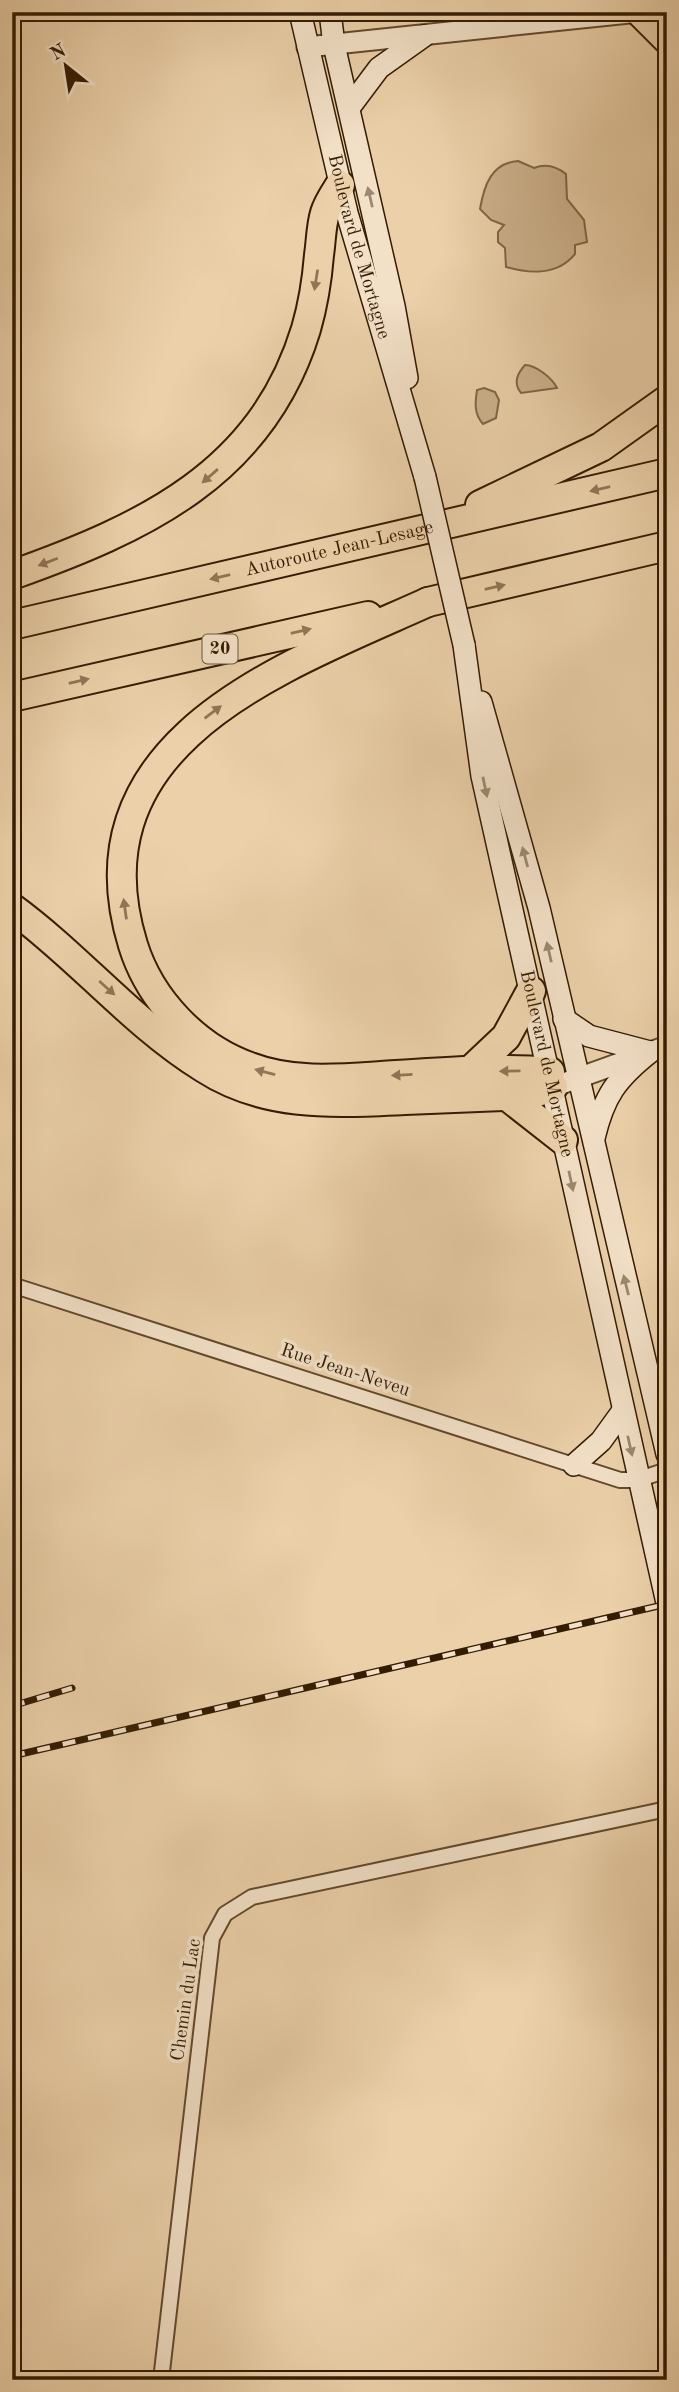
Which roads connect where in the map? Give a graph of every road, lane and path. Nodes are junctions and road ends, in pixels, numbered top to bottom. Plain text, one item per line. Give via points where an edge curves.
1 (300, 12) edge
2 (330, 12) edge
3 (639, 12) edge
4 (424, 36) junction
5 (667, 39) edge
6 (334, 45) junction
7 (307, 47) junction
8 (349, 108) junction
9 (340, 184) junction
10 (667, 400) edge
11 (667, 473) edge
12 (425, 477) junction
13 (430, 529) junction
14 (667, 547) edge
15 (12, 575) edge
16 (428, 602) junction
17 (12, 625) edge
18 (464, 645) junction
19 (12, 696) edge
20 (12, 908) edge
21 (531, 991) junction
22 (564, 1018) junction
23 (658, 1049) edge
24 (470, 1071) junction
25 (560, 1079) junction
26 (507, 1096) junction
27 (563, 1140) junction
28 (592, 1143) junction
29 (12, 1285) edge
30 (622, 1412) junction
31 (667, 1454) edge
32 (575, 1465) junction
33 (667, 1470) edge
34 (637, 1480) junction
35 (667, 1604) edge
36 (667, 1809) edge
37 (161, 2380) edge

1 - 7 main road, Boulevard de Mortagne
2 - 6 main road, Boulevard de Mortagne
3 - 4 street
3 - 5 highway
4 - 6 street
4 - 8 main road via 379,68
6 - 7 street
6 - 8 main road, Boulevard de Mortagne
7 - 9 main road, Boulevard de Mortagne
12 -> 8 main road, Boulevard de Mortagne via 394,306
9 - 12 main road, Boulevard de Mortagne
9 -> 15 highway via 325,213 313,298 299,350 277,396 243,444 209,478 158,514
10 - 13 highway via 588,454
11 -> 13 highway, Autoroute Jean-Lesage
12 - 18 main road, Boulevard de Mortagne, bridge
13 -> 17 highway, Autoroute Jean-Lesage
16 -> 14 highway, 20
19 -> 16 highway, 20
24 -> 16 highway via 310,1079 236,1061 188,1029 162,1001 138,960 124,904 123,860 134,813 158,766 185,735 273,672
18 -> 21 main road, Boulevard de Mortagne via 477,749
22 -> 18 main road, Boulevard de Mortagne via 531,877
20 -> 26 highway via 175,1048 247,1090 325,1102
21 - 24 highway via 506,1037
21 - 25 main road, Boulevard de Mortagne
22 - 23 main road via 589,1036
22 - 25 main road, Boulevard de Mortagne
23 - 25 street
23 - 28 main road via 628,1070 605,1100
25 -> 24 highway
25 - 26 highway via 532,1094
25 - 27 main road, Boulevard de Mortagne
25 - 28 main road, Boulevard de Mortagne
26 - 27 highway
27 -> 30 main road, Boulevard de Mortagne
31 -> 28 main road, Boulevard de Mortagne
29 - 32 street, Rue Jean-Neveu
30 - 32 main road via 601,1441
30 -> 34 main road, Boulevard de Mortagne
32 - 34 street, Rue Jean-Neveu via 620,1480
33 - 34 street, Rue Jean-Neveu
34 - 35 main road, Boulevard de Mortagne
36 - 37 street, Chemin du Lac via 252,1896 225,1914 212,1938

